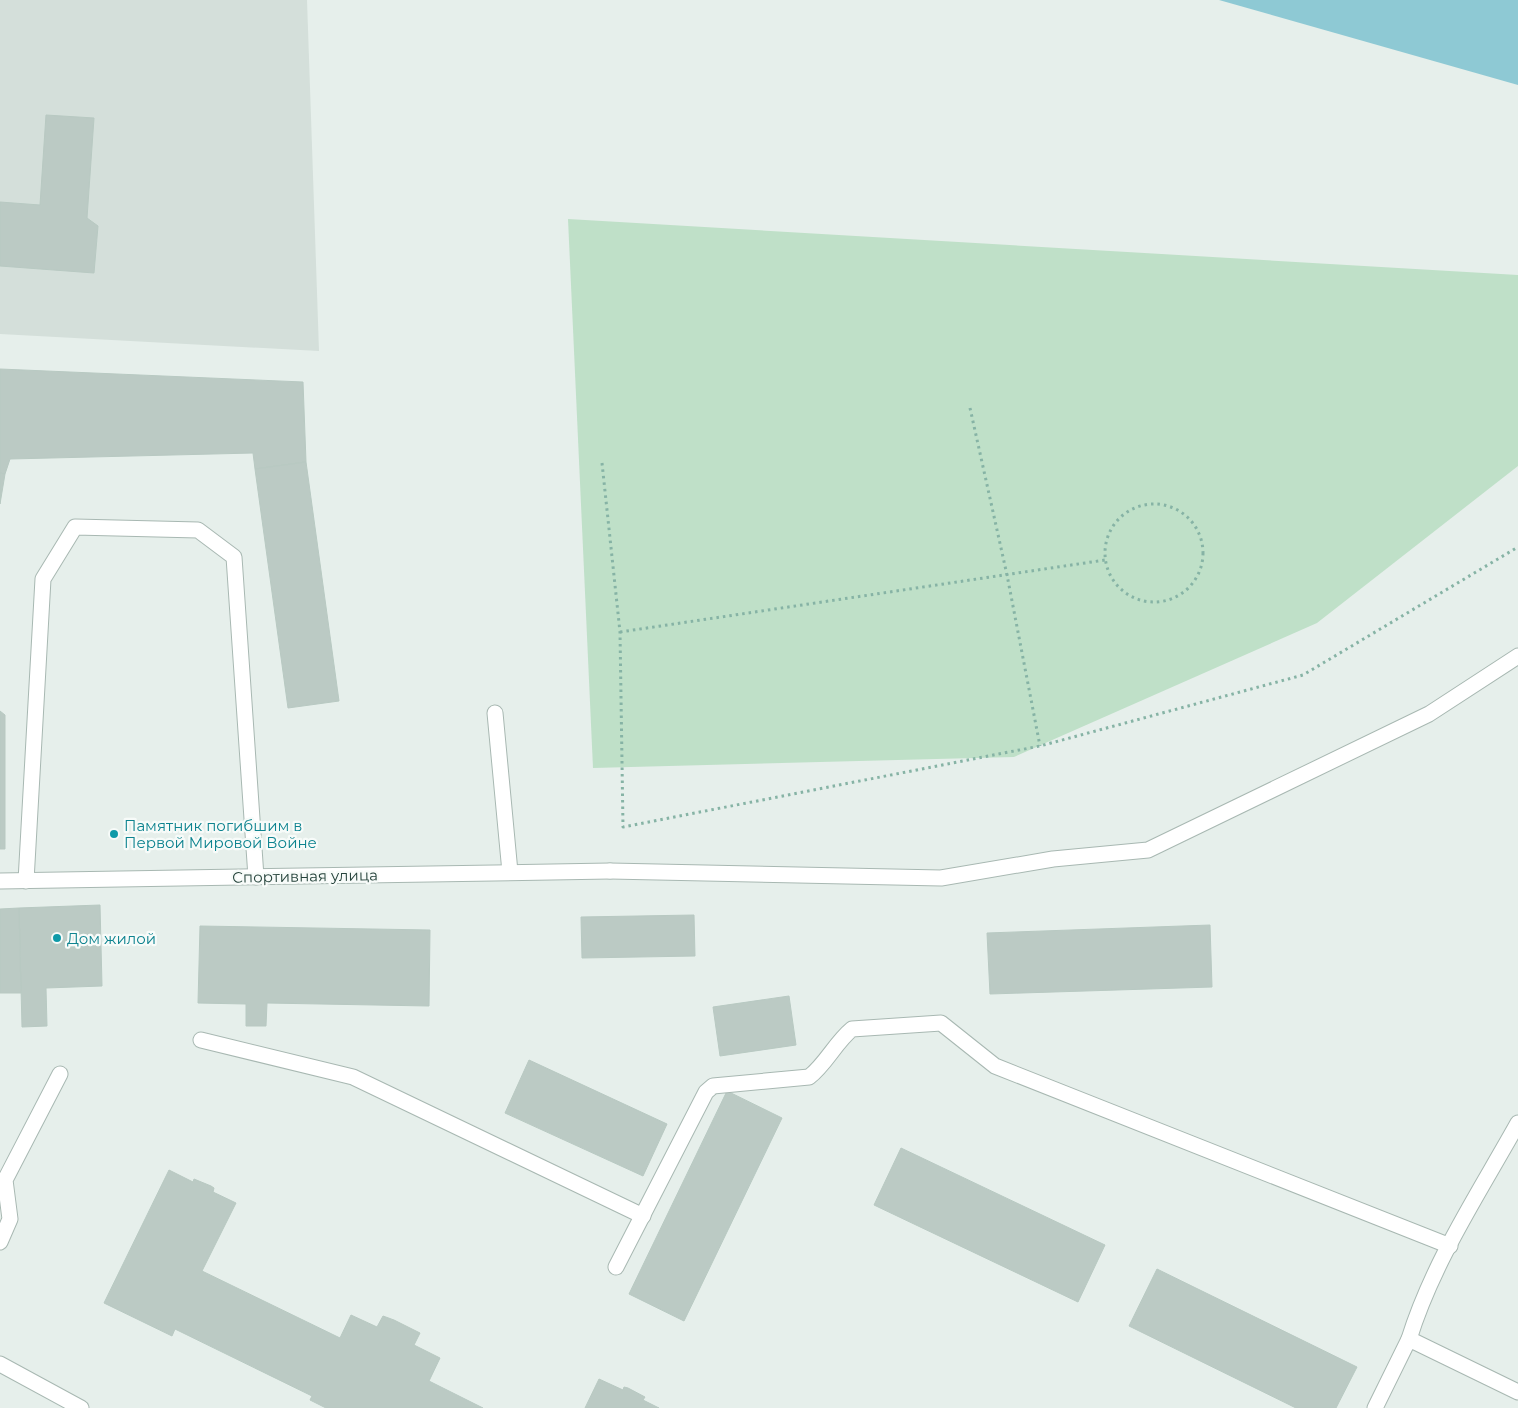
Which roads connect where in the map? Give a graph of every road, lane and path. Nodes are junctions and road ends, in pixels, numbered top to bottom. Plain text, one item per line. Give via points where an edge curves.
1 (970, 408) dead end
2 (602, 462) dead end
3 (1518, 546) edge
4 (1105, 560) junction
5 (1007, 574) junction
6 (620, 632) junction
7 (1518, 656) edge
8 (495, 713) dead end
9 (1040, 746) junction
10 (510, 872) junction
11 (256, 877) junction
12 (26, 881) junction
13 (0, 882) edge
14 (201, 1040) dead end
15 (60, 1074) dead end
16 (1518, 1123) edge
17 (4, 1170) edge
18 (643, 1216) junction
19 (0, 1242) edge
20 (1450, 1246) junction
21 (616, 1267) dead end
22 (1409, 1339) junction
23 (0, 1364) edge
24 (1518, 1392) edge
25 (75, 1406) edge
26 (1375, 1408) edge

1 - 5 path
2 - 6 path
3 - 9 path via 1303,675
4 - 4 path via 1105,544 1111,528 1136,507 1152,504 1183,514 1201,541 1203,557 1195,580 1178,596 1163,602 1147,602 1125,593 1109,575
4 - 5 path
5 - 6 path
5 - 9 path
6 - 9 path via 623,827
7 - 10 street, Спортивная улица via 1428,714 1148,850 1053,859 941,878 610,870
8 - 10 street
10 - 11 street, Спортивная улица
11 - 12 street, Спортивная улица
11 - 12 street via 234,557 198,530 75,527 43,579
12 - 13 street, Спортивная улица
14 - 18 street via 353,1077
15 - 17 street
16 - 20 street
17 - 19 street via 10,1219
18 - 20 street via 706,1092 713,1086 809,1078 852,1030 941,1023 995,1066
18 - 21 street
20 - 22 street via 1420,1304
22 - 24 street
22 - 26 street
23 - 25 street

